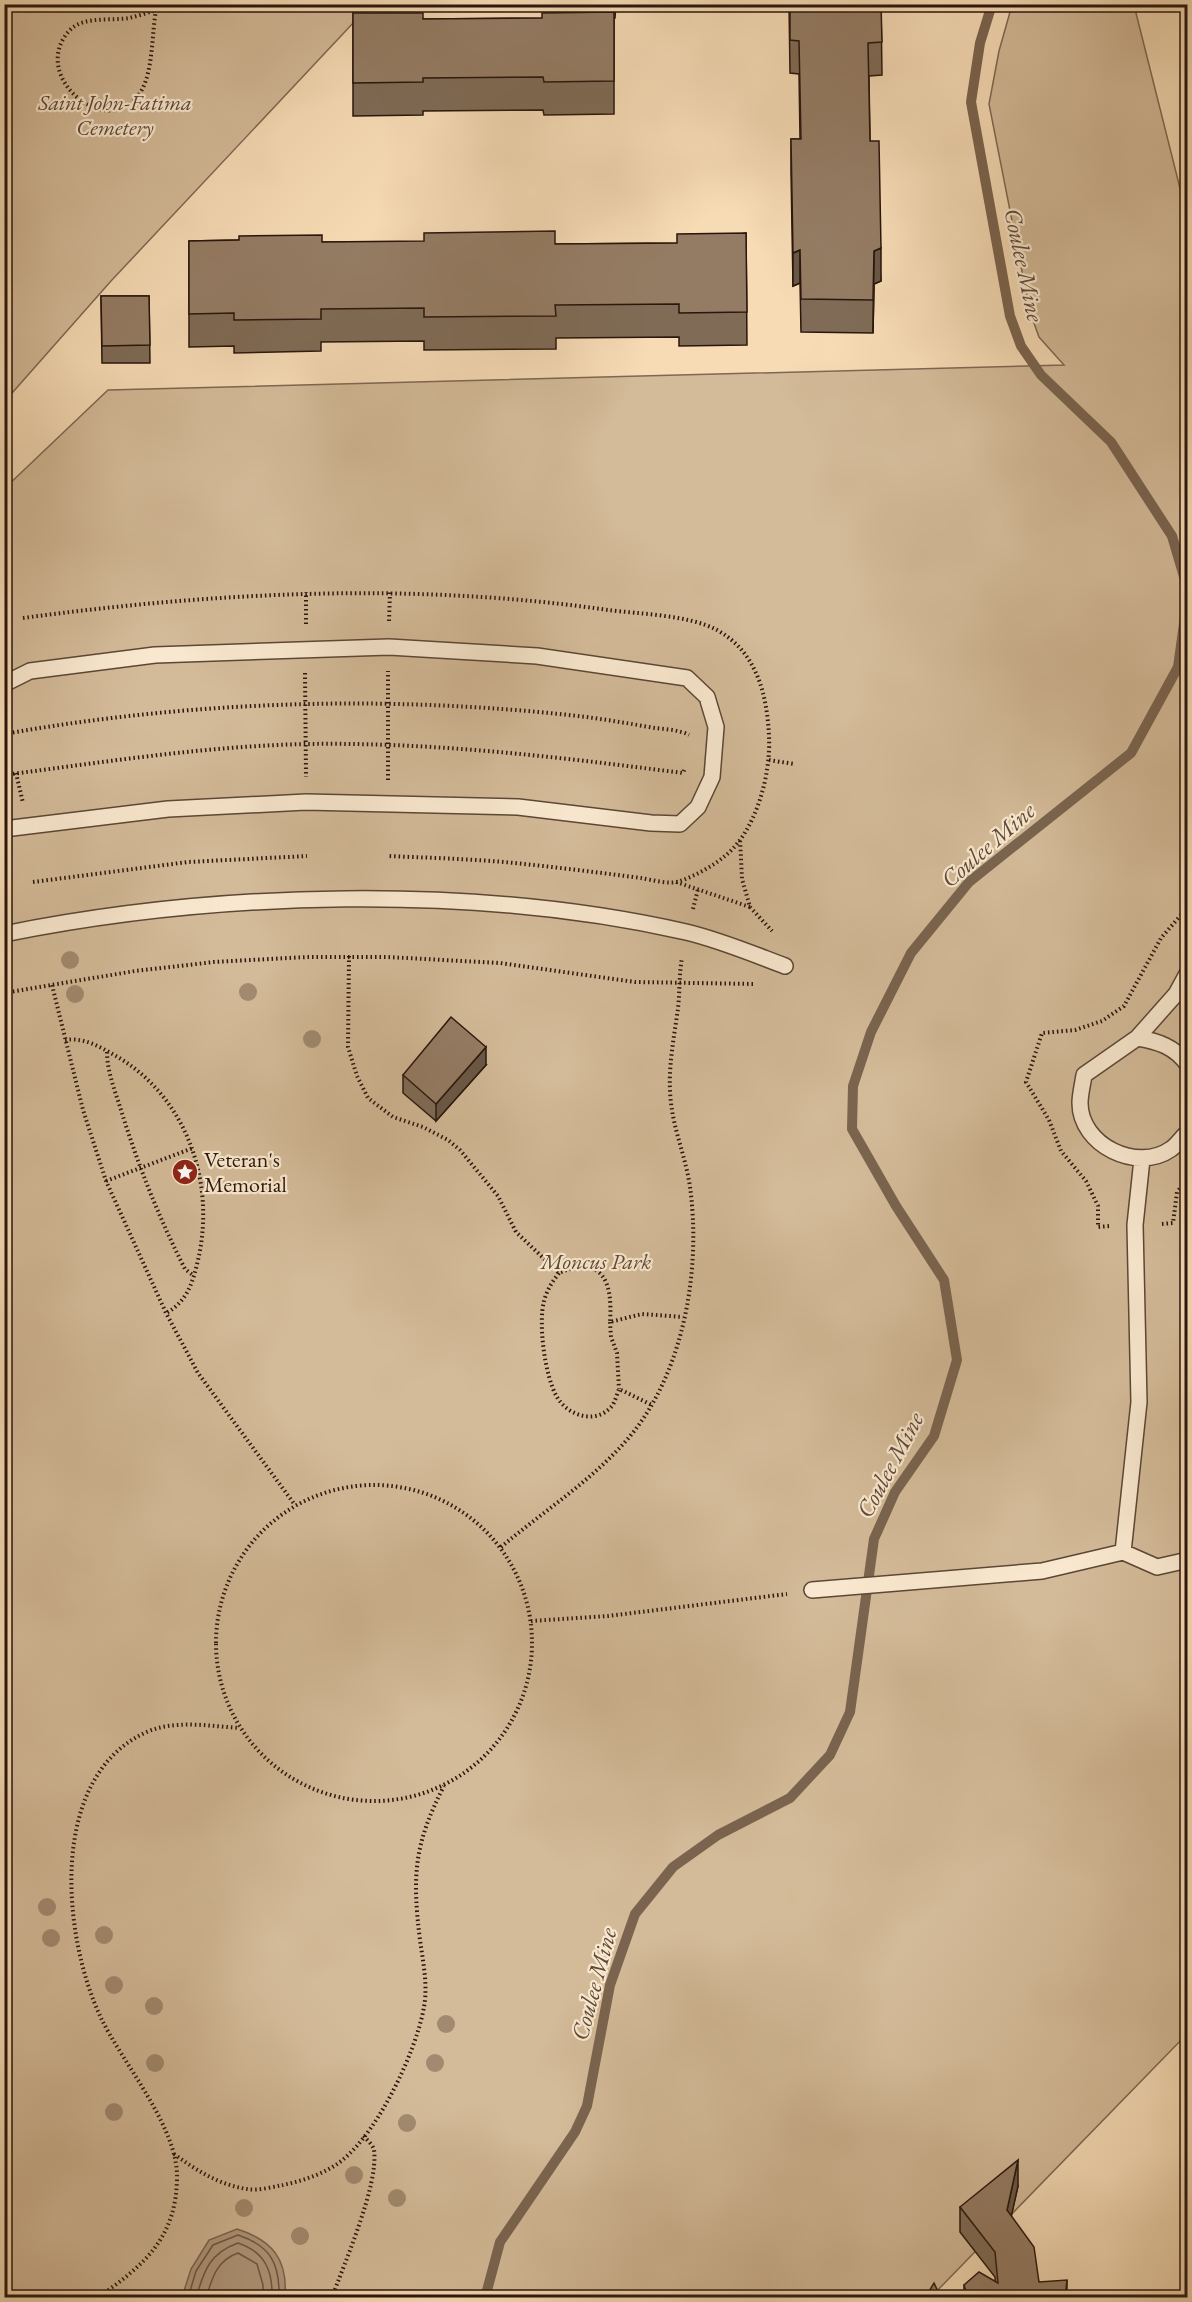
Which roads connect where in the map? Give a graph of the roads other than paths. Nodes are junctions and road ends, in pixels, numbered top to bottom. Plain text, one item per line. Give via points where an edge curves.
1 (4, 684) edge
2 (4, 829) edge
3 (4, 934) edge
4 (786, 966) dead end
5 (1188, 972) edge
6 (1137, 1038) junction
7 (1188, 1065) edge
8 (1188, 1132) edge
9 (1142, 1159) junction
10 (1123, 1552) junction
11 (1188, 1560) edge
12 (812, 1590) road end

1 - 2 lane via 30,671 155,655 389,647 537,656 687,678 707,697 716,727 712,777 699,807 680,824 651,824 518,807 306,802 168,809
3 - 4 lane via 158,911 307,900 388,899 517,907 616,920 687,933
5 - 6 lane via 1176,994
6 - 7 lane via 1169,1046
6 - 9 lane via 1084,1075 1079,1104 1090,1133 1112,1152
8 - 9 lane via 1171,1150
9 - 10 lane via 1135,1225 1139,1402
10 - 11 lane via 1157,1568
10 - 12 lane via 1042,1570

